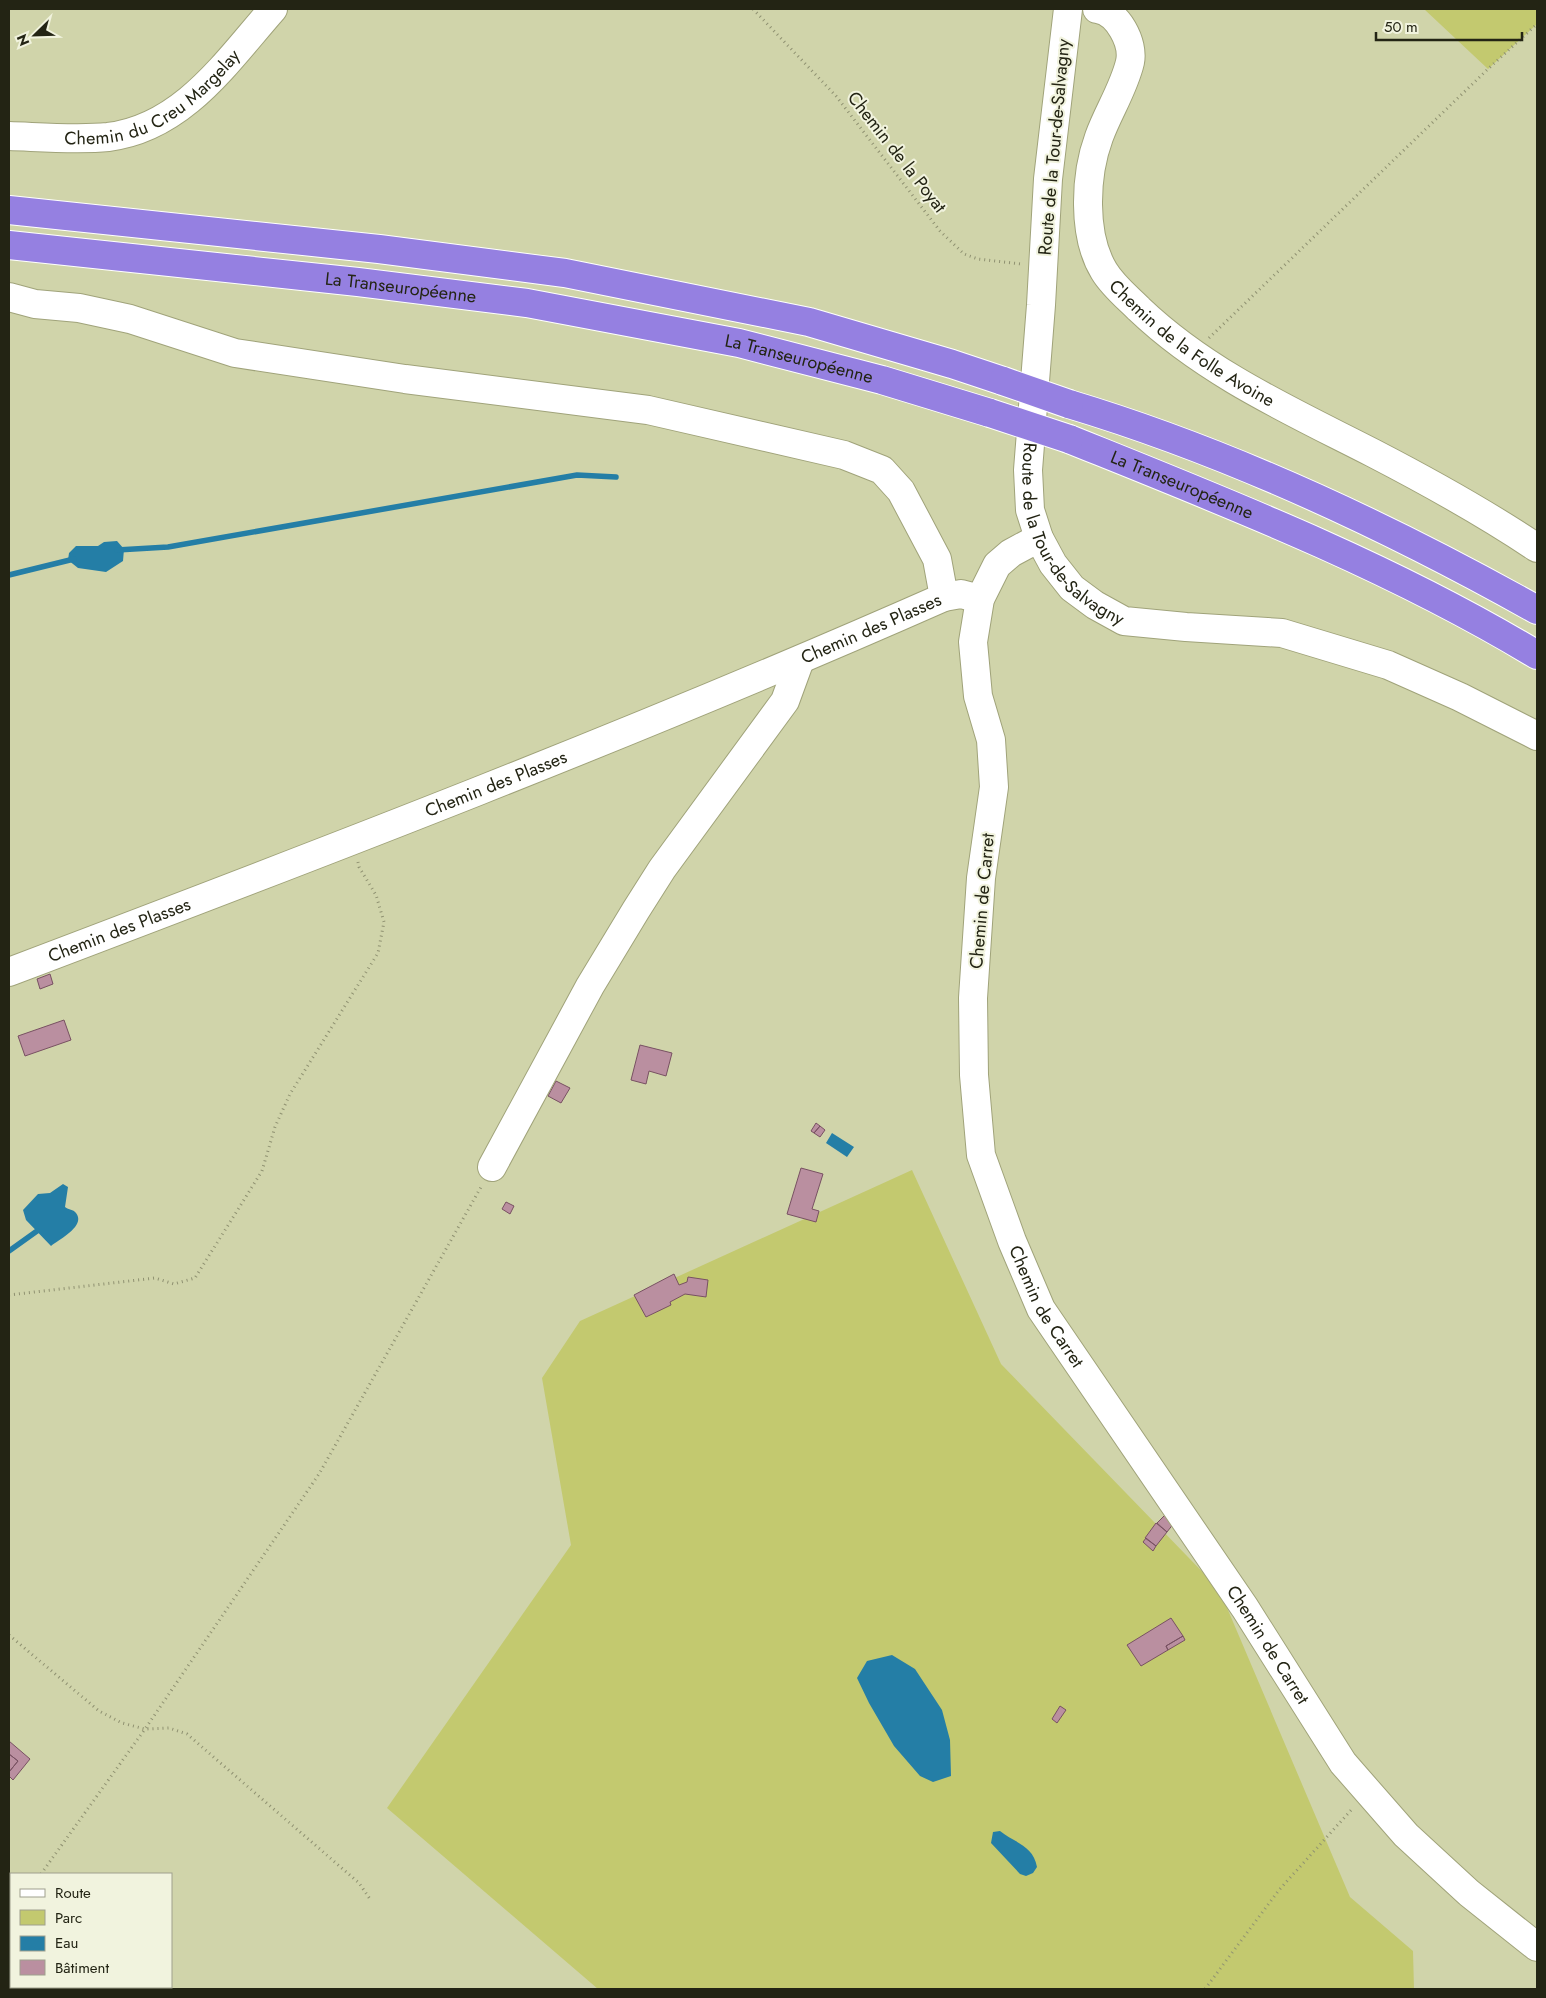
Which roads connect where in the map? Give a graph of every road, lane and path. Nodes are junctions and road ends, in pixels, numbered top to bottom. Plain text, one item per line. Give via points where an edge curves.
1 (272, 9) edge
2 (753, 9) edge
3 (1068, 9) edge
4 (1097, 9) edge
5 (1537, 24) edge
6 (9, 136) edge
7 (9, 210) edge
8 (9, 245) edge
9 (1042, 265) junction
10 (9, 297) edge
11 (1192, 353) junction
12 (1039, 538) junction
13 (1537, 548) edge
14 (944, 597) junction
15 (980, 599) junction
16 (1537, 610) edge
17 (1537, 655) edge
18 (800, 660) junction
19 (1537, 736) edge
20 (358, 838) junction
21 (9, 972) edge
22 (492, 1167) joint
23 (9, 1295) edge
24 (9, 1635) edge
25 (145, 1728) junction
26 (1368, 1791) junction
27 (42, 1873) edge
28 (370, 1899) dead end
29 (1537, 1947) edge
30 (1205, 1989) edge

1 - 6 street, Chemin du Creu Margelay via 202,90 164,117 139,129 109,137
2 - 9 path, Chemin de la Poyat via 836,96 940,231 964,254 978,259
3 - 9 street, Route de la Tour-de-Salvagny via 1048,179
4 - 11 street, Chemin de la Folle Avoine via 1119,22 1129,41 1131,61 1099,138 1092,166 1088,197 1093,246 1104,271 1120,292
5 - 11 path
7 - 16 highway, La Transeuropéenne, bridge via 379,249 565,273 809,322 952,364 1138,426 1232,462 1337,508 1468,572
8 - 17 highway, La Transeuropéenne, bridge via 527,303 739,344 882,380 1069,439 1266,518 1417,589
9 - 12 street, Route de la Tour-de-Salvagny via 1028,470 1030,510
10 - 14 street via 130,318 235,353 648,410 844,455 882,470 901,491 937,559
11 - 13 street, Chemin de la Folle Avoine via 1275,403 1472,507
12 - 15 street, Chemin de Carret via 1011,553 997,565
12 - 19 street, Route de la Tour-de-Salvagny via 1052,564 1072,588 1124,621 1282,633 1388,665
14 - 15 street, Chemin des Plasses via 961,594
14 - 18 street, Chemin des Plasses
15 - 26 street, Chemin de Carret via 973,642 978,696 991,740 994,787 981,878 973,998 974,1075 981,1155 1041,1309 1245,1608 1343,1763
18 - 20 street, Chemin des Plasses
18 - 22 street via 785,701 662,869 590,986
20 - 21 street, Chemin des Plasses
20 - 23 path via 359,867 376,895 384,922 378,953 290,1094 275,1127 262,1171 195,1278 174,1284 155,1278
22 - 25 path via 319,1474
24 - 25 path via 99,1711 122,1723
25 - 27 path
25 - 28 path via 169,1728 187,1734 359,1883
26 - 29 street, Chemin de Carret via 1406,1835
26 - 30 path via 1279,1890

